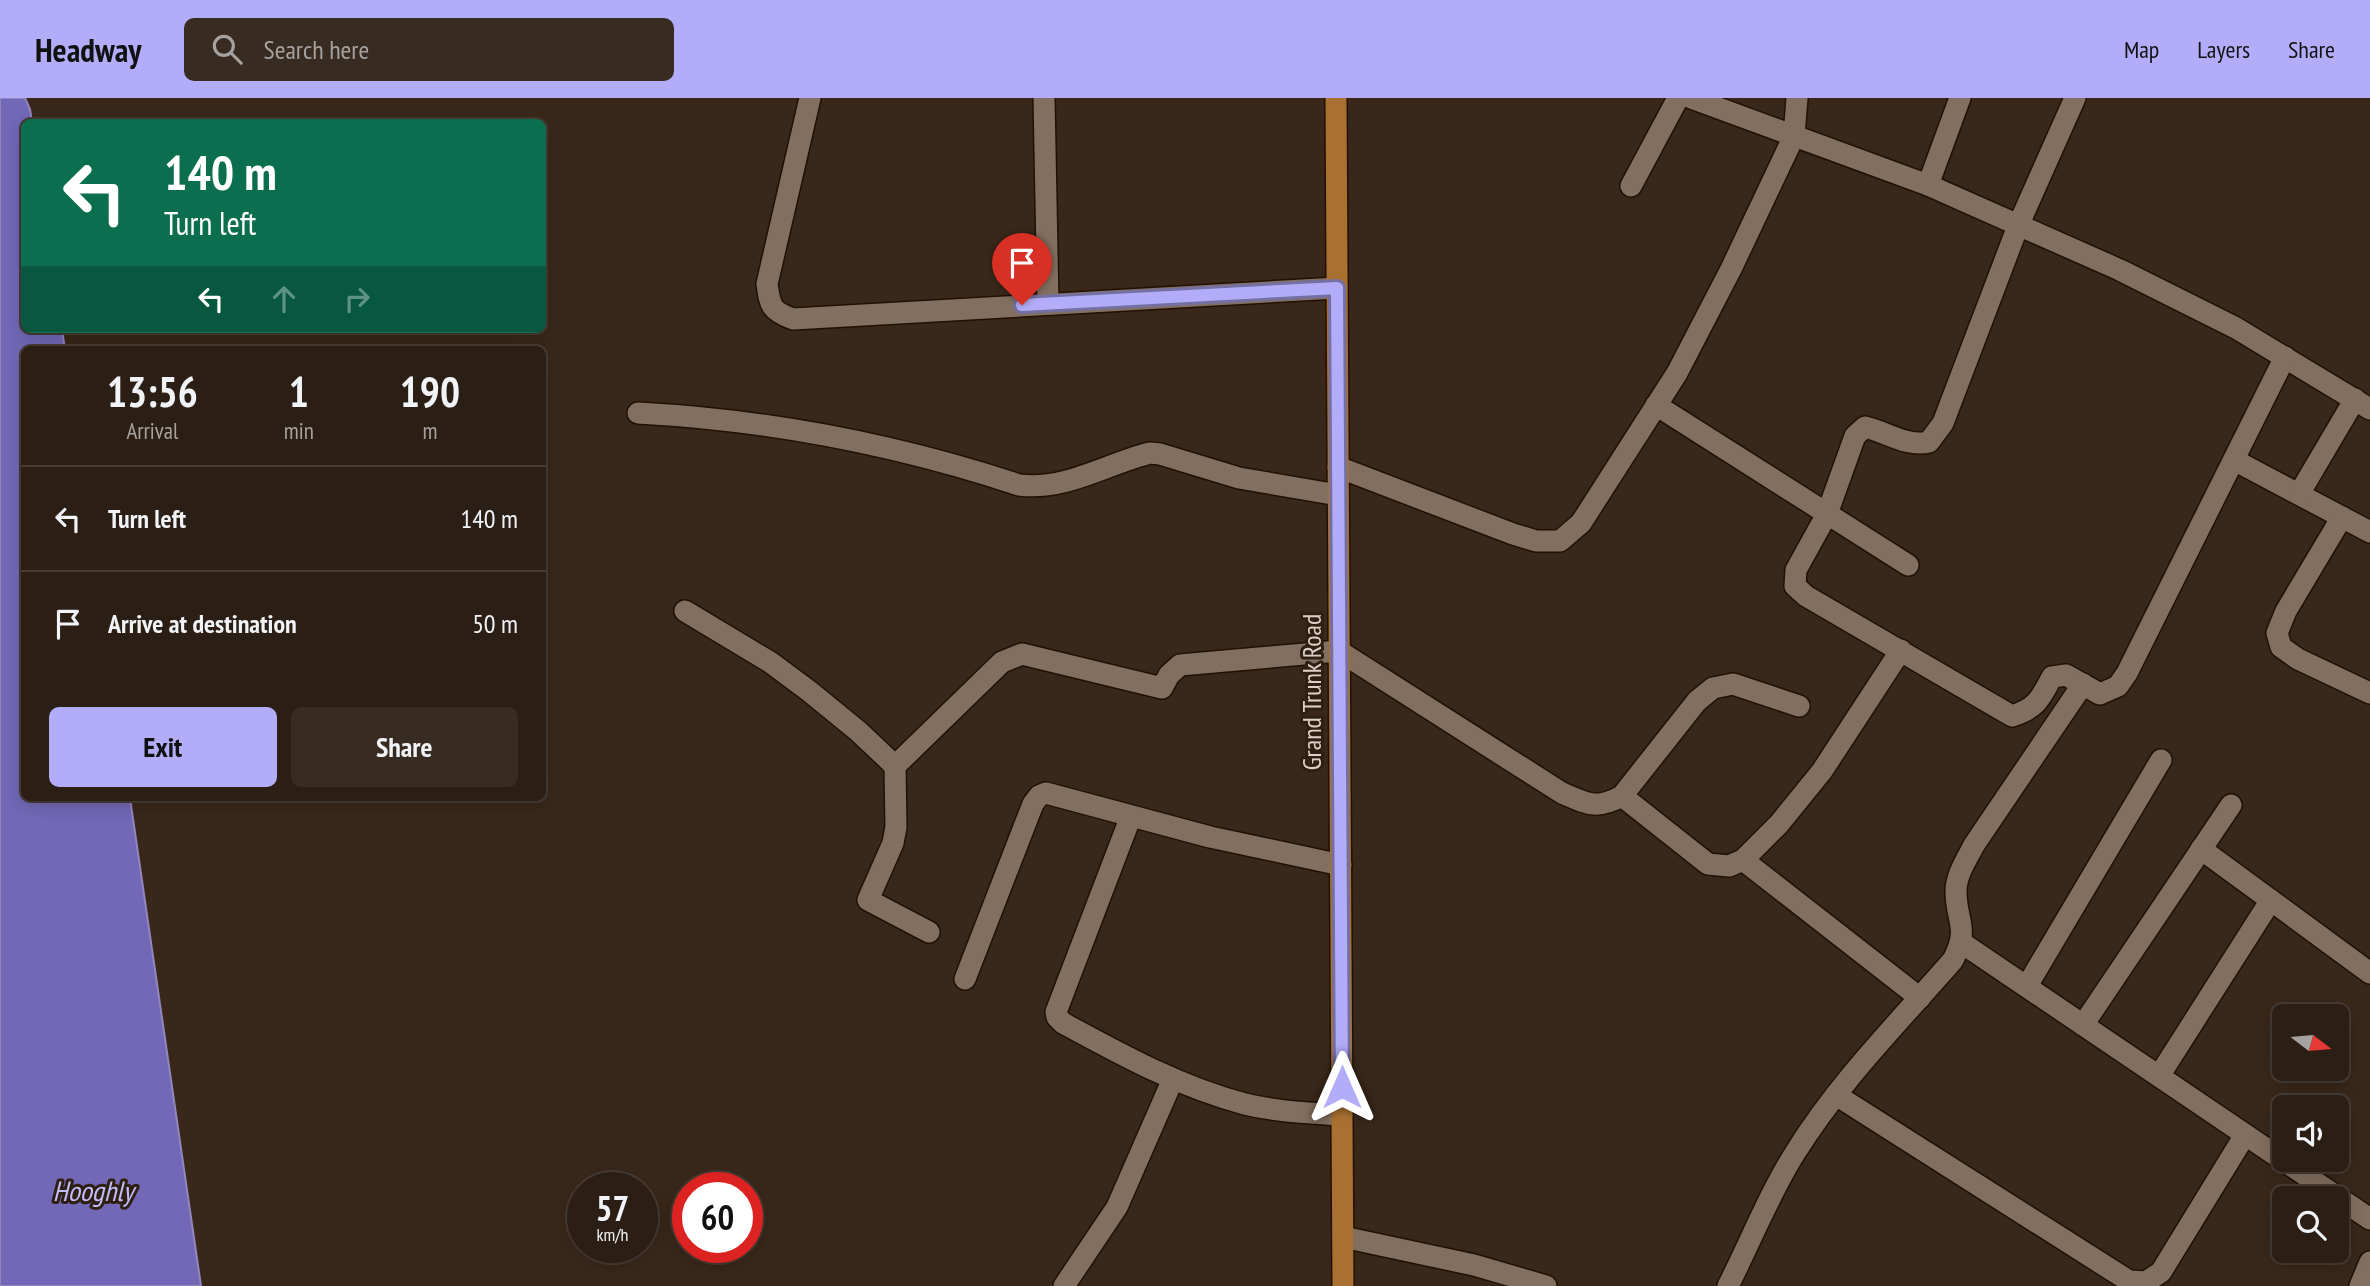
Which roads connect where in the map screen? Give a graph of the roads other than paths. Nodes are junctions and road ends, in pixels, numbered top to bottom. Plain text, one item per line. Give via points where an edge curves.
1 (810, 98) edge
2 (1044, 98) edge
3 (1336, 98) edge
4 (1678, 98) edge
5 (1691, 98) edge
6 (1797, 98) edge
7 (1960, 98) edge
8 (2075, 98) edge
9 (1794, 136) junction
10 (1928, 185) junction
11 (1631, 186) dead end
12 (2018, 226) junction
13 (1337, 288) junction
14 (1048, 304) junction
15 (2285, 357) junction
16 (2362, 404) edge
17 (1656, 405) junction
18 (638, 412) dead end
19 (2234, 460) junction
20 (1338, 467) junction
21 (2299, 494) junction
22 (1338, 495) junction
23 (1827, 514) junction
24 (2342, 517) junction
25 (2370, 532) edge
26 (1908, 565) dead end
27 (685, 611) dead end
28 (1900, 650) junction
29 (1339, 651) junction
30 (2083, 684) junction
31 (2370, 693) edge
32 (1799, 706) dead end
33 (2161, 760) dead end
34 (895, 766) junction
35 (1622, 796) junction
36 (2231, 805) dead end
37 (1131, 816) junction
38 (2201, 849) junction
39 (1743, 860) junction
40 (1341, 865) junction
41 (2271, 900) junction
42 (929, 932) dead end
43 (1962, 943) junction
44 (2370, 973) edge
45 (965, 979) dead end
46 (2027, 986) junction
47 (1920, 998) junction
48 (2083, 1025) junction
49 (2159, 1076) junction
50 (1173, 1079) junction
51 (1836, 1095) junction
52 (1342, 1115) junction
53 (2245, 1135) junction
54 (2370, 1219) edge
55 (1343, 1237) junction
56 (2370, 1262) edge
57 (1065, 1286) edge
58 (1343, 1286) edge
59 (1546, 1286) edge
60 (1728, 1286) edge
61 (2360, 1286) edge

1 - 14 street via 766,284 777,313 793,318
2 - 14 street
3 - 13 main road, Grand Trunk Road
4 - 11 street
5 - 9 street
6 - 9 street
7 - 10 street
8 - 12 street
9 - 10 street
9 - 17 street via 1731,269
10 - 12 street
12 - 15 street via 2120,270
12 - 23 street via 1943,423 1929,442 1916,445 1865,426 1847,451
13 - 14 street
13 - 20 main road, Grand Trunk Road
15 - 16 street
15 - 19 street
16 - 21 street
17 - 20 street via 1581,523 1559,541 1513,534
17 - 23 street
18 - 22 street via 702,416 860,441 1019,485 1056,485 1150,453 1239,478
19 - 21 street
19 - 30 street via 2127,673 2118,686 2100,694
20 - 22 main road, Grand Trunk Road
21 - 24 street
22 - 29 main road, Grand Trunk Road
23 - 26 street
23 - 28 street via 1796,570 1795,586
24 - 25 street
24 - 31 street via 2277,633 2281,647 2298,659
27 - 34 street via 789,677
28 - 30 street via 2012,716 2029,710 2052,677 2066,676
28 - 39 street via 1822,771
29 - 34 street via 1180,665 1162,688 1022,654 1012,656
29 - 35 street via 1562,793 1604,805
29 - 40 main road, Grand Trunk Road
30 - 43 street via 1962,867 1956,889
32 - 35 street via 1733,684 1713,688 1697,701
33 - 46 street
34 - 42 street via 893,843 868,900
35 - 39 street via 1708,864 1729,866
36 - 38 street
37 - 40 street
37 - 45 street via 1052,794 1039,796
37 - 50 street via 1056,1012 1063,1023
38 - 41 street
38 - 48 street
39 - 47 street
40 - 52 main road, Grand Trunk Road
41 - 44 street
41 - 49 street
43 - 46 street
43 - 47 street
46 - 48 street
47 - 51 street
48 - 49 street
49 - 53 street
50 - 52 street via 1248,1104
50 - 57 street via 1117,1207
51 - 53 street via 2129,1281 2146,1282 2161,1272
51 - 60 street via 1794,1154
52 - 55 main road, Grand Trunk Road
53 - 54 street
55 - 58 main road, Grand Trunk Road
55 - 59 street via 1474,1265
56 - 61 street

